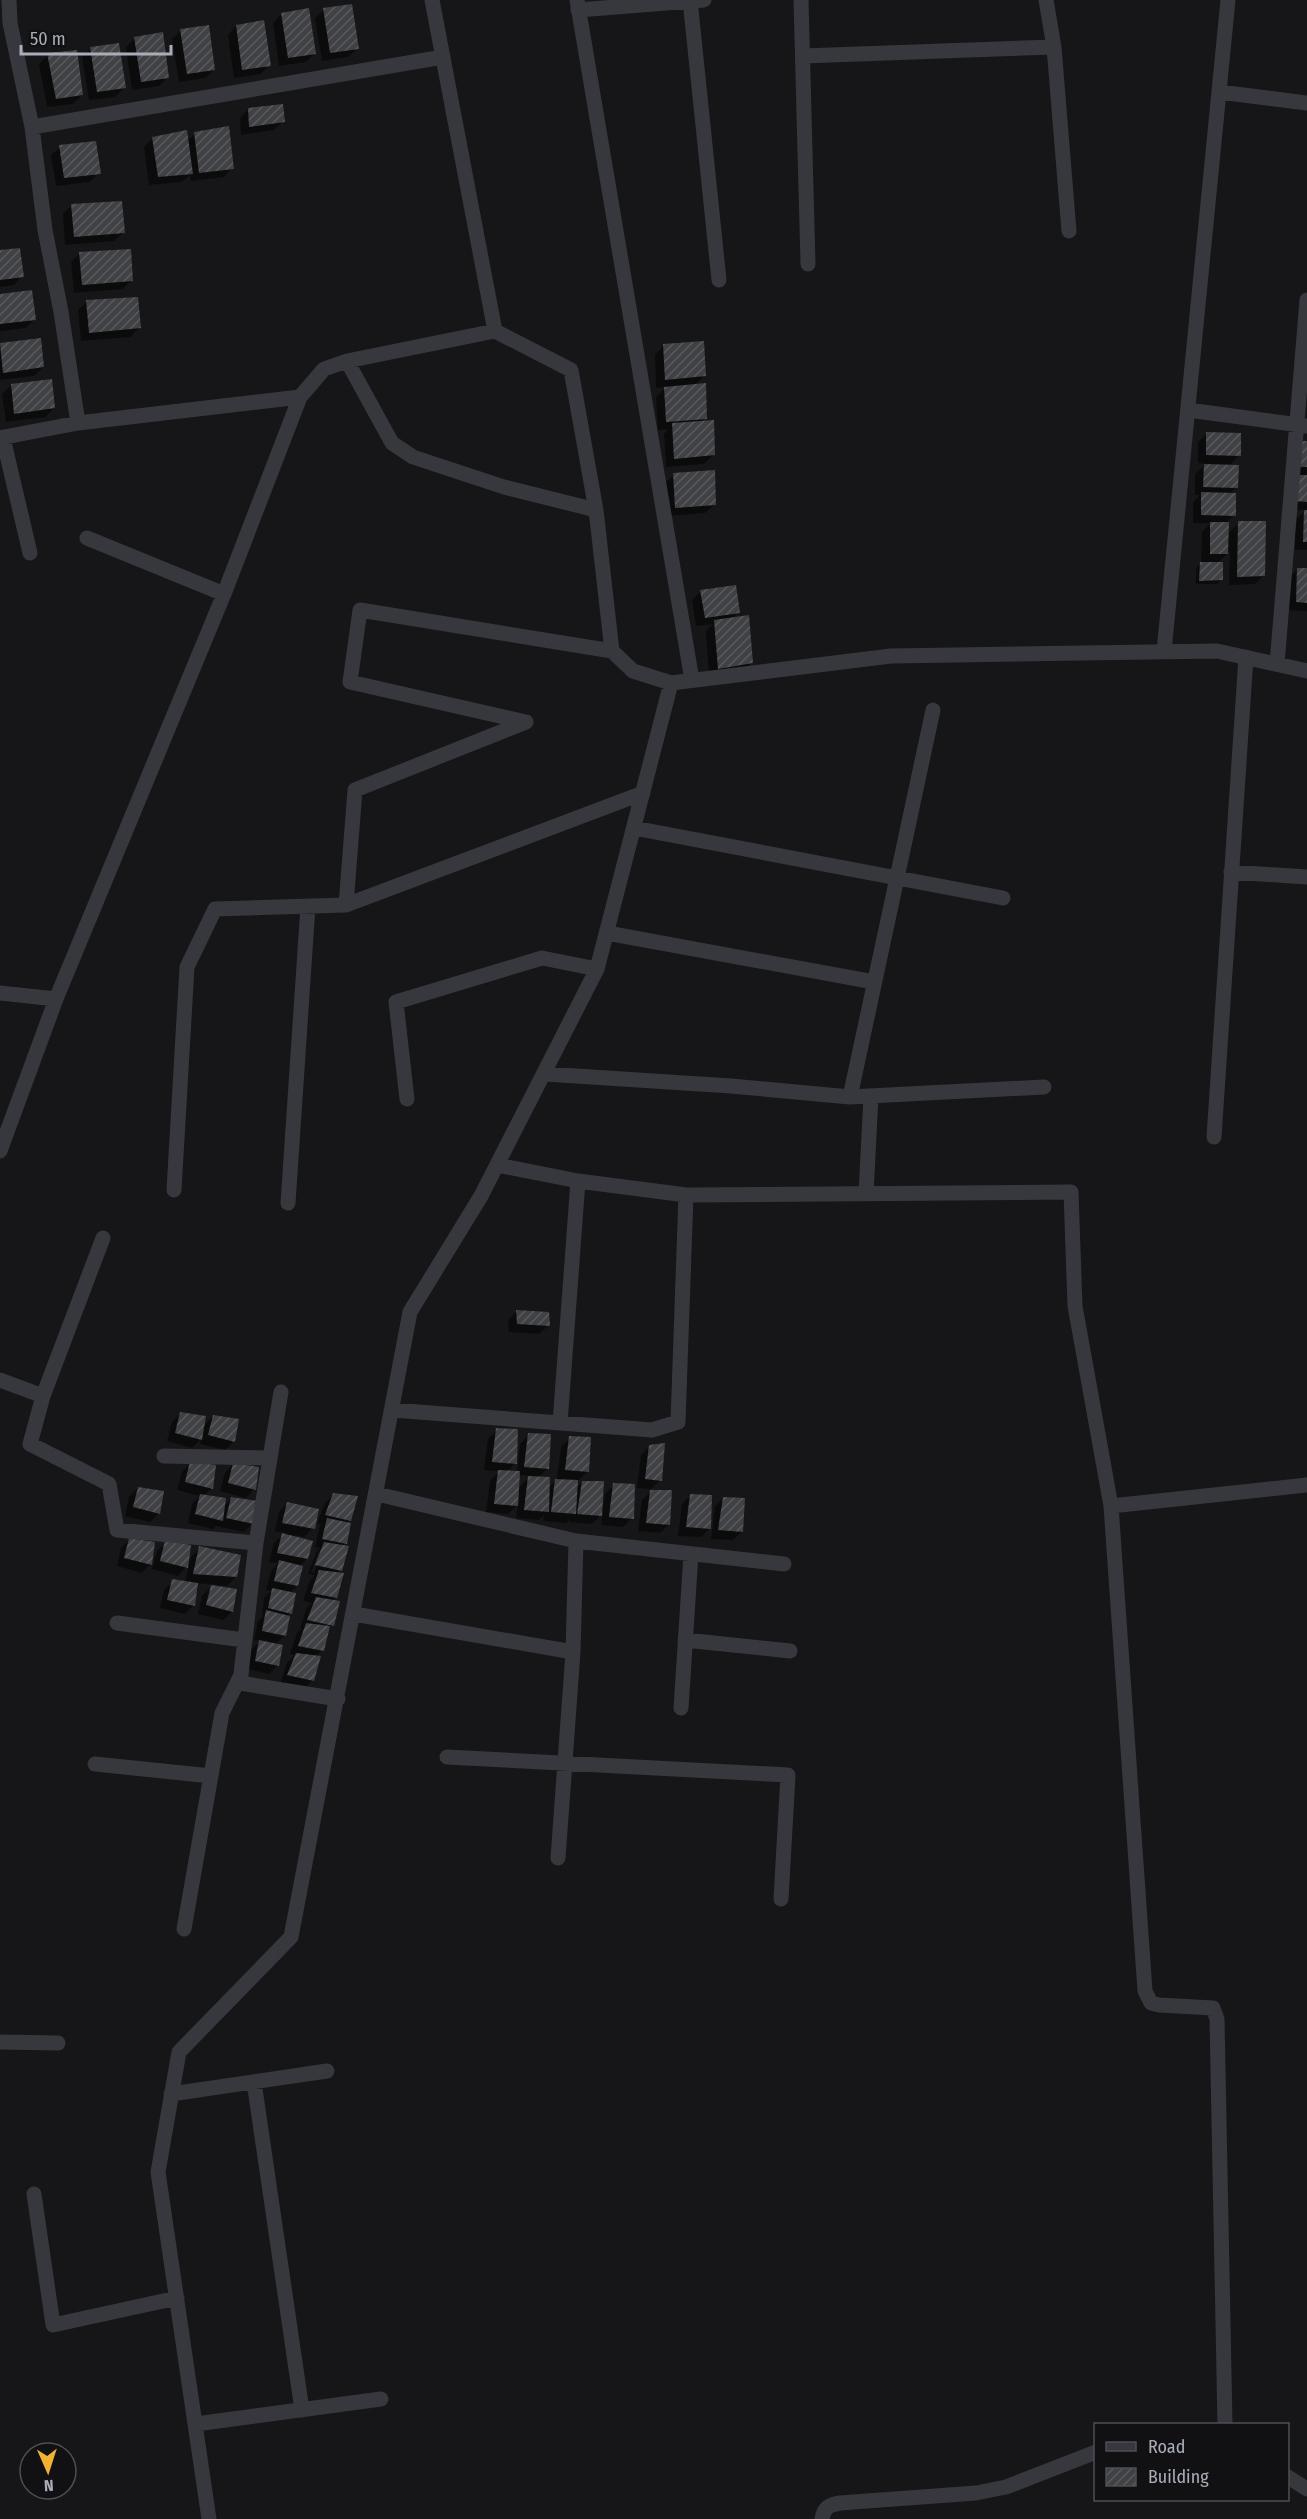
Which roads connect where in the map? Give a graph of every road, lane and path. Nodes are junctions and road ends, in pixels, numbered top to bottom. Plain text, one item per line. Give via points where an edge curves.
1 (9, 0) edge
2 (432, 0) edge
3 (695, 0) edge
4 (801, 0) edge
5 (1046, 0) edge
6 (1228, 0) edge
7 (578, 5) edge
8 (5, 24) edge
9 (1054, 47) junction
10 (803, 56) junction
11 (443, 57) junction
12 (1220, 92) junction
13 (1307, 103) edge
14 (32, 127) junction
15 (1069, 231) dead end
16 (808, 264) dead end
17 (719, 280) dead end
18 (1307, 300) edge
19 (495, 332) junction
20 (347, 361) junction
21 (300, 397) junction
22 (1188, 410) junction
23 (78, 423) junction
24 (1302, 426) edge
25 (1, 438) edge
26 (596, 510) junction
27 (87, 538) dead end
28 (30, 553) dead end
29 (224, 594) junction
30 (612, 651) junction
31 (1164, 651) junction
32 (1246, 657) junction
33 (1276, 664) junction
34 (1307, 671) edge
35 (692, 680) junction
36 (672, 683) junction
37 (933, 710) dead end
38 (643, 793) junction
39 (634, 828) junction
40 (1231, 872) junction
41 (1307, 877) edge
42 (897, 878) junction
43 (1003, 898) dead end
44 (346, 905) junction
45 (308, 906) junction
46 (607, 933) junction
47 (597, 969) junction
48 (874, 982) junction
49 (0, 993) edge
50 (56, 999) junction
51 (545, 1074) junction
52 (1044, 1087) dead end
53 (871, 1096) junction
54 (850, 1098) junction
55 (408, 1099) dead end
56 (6, 1115) edge
57 (1214, 1137) dead end
58 (0, 1151) edge
59 (497, 1165) junction
60 (578, 1181) junction
61 (174, 1190) dead end
62 (866, 1194) junction
63 (686, 1195) junction
64 (288, 1203) dead end
65 (103, 1238) dead end
66 (0, 1380) edge
67 (280, 1392) dead end
68 (42, 1396) junction
69 (392, 1410) junction
70 (560, 1423) junction
71 (164, 1456) dead end
72 (270, 1458) junction
73 (1307, 1485) edge
74 (376, 1494) junction
75 (1112, 1506) junction
76 (576, 1541) junction
77 (256, 1543) junction
78 (691, 1554) junction
79 (784, 1564) dead end
80 (354, 1614) junction
81 (117, 1623) dead end
82 (244, 1640) junction
83 (685, 1640) junction
84 (790, 1651) dead end
85 (573, 1652) junction
86 (241, 1675) junction
87 (338, 1699) junction
88 (681, 1708) dead end
89 (447, 1757) dead end
90 (95, 1764) dead end
91 (565, 1764) junction
92 (211, 1776) junction
93 (558, 1858) dead end
94 (782, 1899) dead end
95 (184, 1929) dead end
96 (0, 2042) edge
97 (58, 2043) dead end
98 (327, 2071) dead end
99 (254, 2082) junction
100 (171, 2094) junction
101 (34, 2194) dead end
102 (177, 2298) junction
103 (381, 2398) dead end
104 (302, 2410) junction
105 (1225, 2423) edge
106 (196, 2424) junction
107 (1094, 2452) edge
108 (1289, 2478) edge
109 (1307, 2489) edge
110 (209, 2519) edge
111 (822, 2519) edge

1 - 8 street
2 - 11 street
3 - 7 street
3 - 17 street
4 - 10 street
5 - 9 street
6 - 12 street
7 - 35 street
8 - 14 street
9 - 10 street
9 - 15 street
10 - 16 street
11 - 14 street
11 - 19 street
12 - 13 street
12 - 22 street
14 - 23 street
18 - 24 street
19 - 20 street
19 - 26 street via 571,370
20 - 21 street via 324,369
20 - 26 street via 392,443 413,457 504,487
21 - 23 street
21 - 29 street
22 - 24 street
22 - 31 street
23 - 25 street
24 - 33 street
25 - 28 street
26 - 30 street
27 - 29 street
29 - 50 street
30 - 36 street via 633,671
30 - 44 street via 360,610 350,682 526,723 355,790
31 - 32 street via 1217,651
31 - 35 street via 891,656
32 - 33 street
32 - 40 street
33 - 34 street
35 - 36 street
36 - 38 street
37 - 42 street
38 - 39 street
38 - 44 street
39 - 42 street
39 - 46 street
40 - 41 street
40 - 57 street
42 - 43 street
42 - 48 street
44 - 45 street
45 - 61 street via 215,909 186,967
45 - 64 street
46 - 47 street
46 - 48 street
47 - 51 street
47 - 55 street via 542,958 396,1002
48 - 54 street
49 - 50 street
50 - 56 street
51 - 54 street
51 - 59 street
52 - 53 street
53 - 54 street
53 - 62 street
56 - 58 street
59 - 60 street
59 - 69 street via 410,1312
60 - 63 street
60 - 70 street
62 - 63 street
62 - 75 street via 1071,1192 1076,1306
63 - 70 street via 678,1422 652,1430
65 - 68 street
66 - 68 street
67 - 72 street
68 - 77 street via 30,1444 109,1484 117,1530
69 - 70 street
69 - 74 street
71 - 72 street
72 - 77 street
73 - 75 street
74 - 76 street
74 - 80 street
75 - 105 street via 1145,1991 1151,2003 1213,2008 1217,2019
76 - 78 street
76 - 85 street
77 - 82 street
78 - 79 street
78 - 83 street
80 - 85 street
80 - 87 street
81 - 82 street
82 - 86 street
83 - 84 street
83 - 88 street
85 - 91 street
86 - 87 street via 240,1683
86 - 92 street via 222,1713
87 - 100 street via 291,1937 179,2052
89 - 91 street
90 - 92 street
91 - 93 street
91 - 94 street via 788,1775
92 - 95 street
96 - 97 street
98 - 99 street
99 - 100 street
99 - 104 street
100 - 102 street via 158,2172
101 - 102 street via 53,2325
102 - 106 street
103 - 104 street
104 - 106 street
106 - 110 street
107 - 111 street via 1006,2487 976,2493 840,2503 824,2510
108 - 109 street

